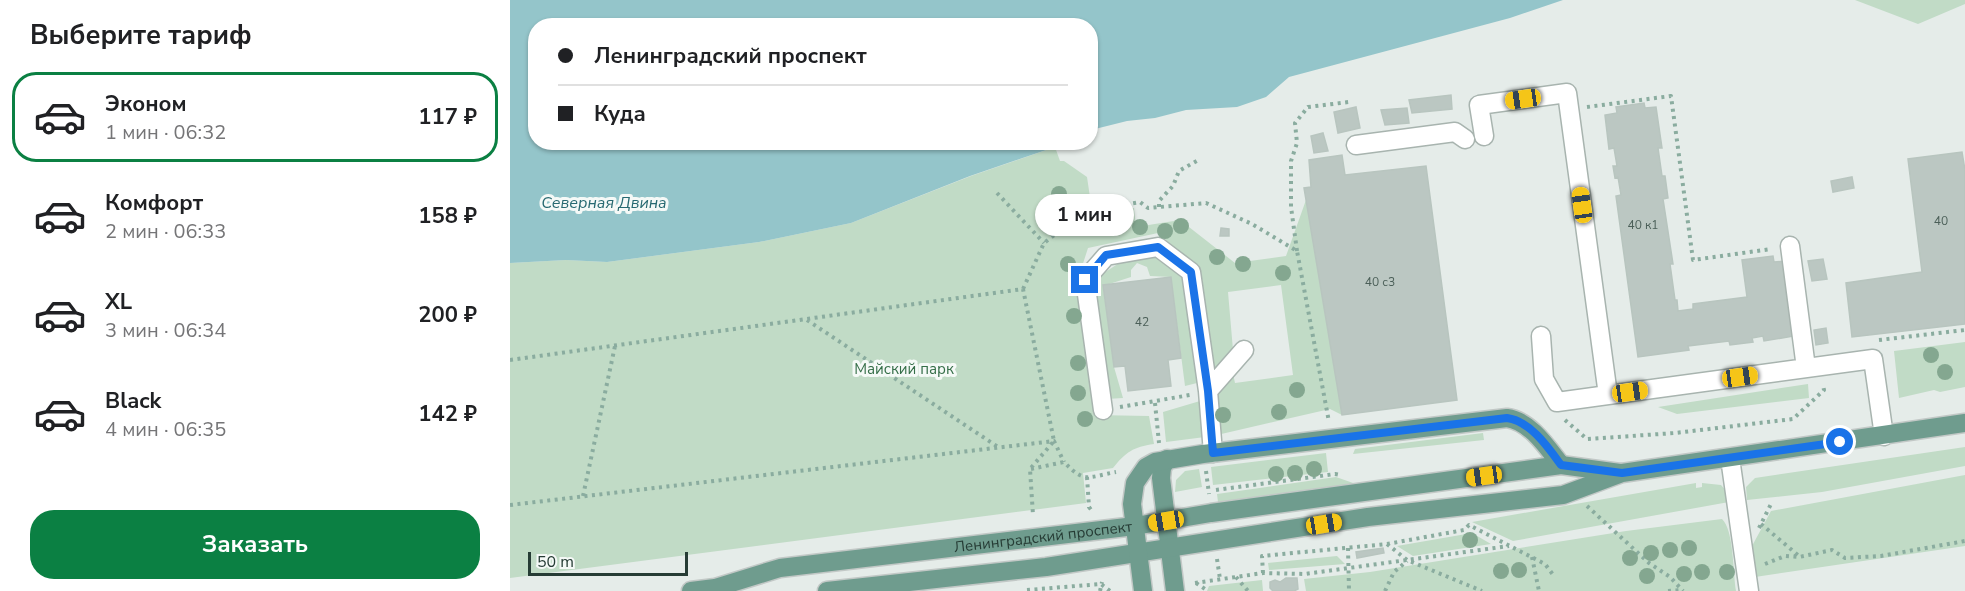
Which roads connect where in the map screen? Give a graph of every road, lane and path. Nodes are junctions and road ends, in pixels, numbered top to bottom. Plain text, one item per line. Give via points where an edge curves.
1 (1349, 102) dead end
2 (1569, 110) junction
3 (1484, 136) dead end
4 (1465, 139) dead end
5 (1356, 145) dead end
6 (1200, 159) dead end
7 (997, 193) dead end
8 (1159, 207) junction
9 (1044, 243) junction
10 (1790, 246) joint
11 (1297, 251) junction
12 (1023, 289) junction
13 (805, 319) junction
14 (1541, 336) dead end
15 (615, 346) junction
16 (1244, 350) dead end
17 (510, 360) edge
18 (1806, 368) junction
19 (1208, 391) junction
20 (1608, 395) junction
21 (1155, 403) junction
22 (1102, 410) joint
23 (1563, 418) dead end
24 (1793, 419) dead end
25 (1329, 423) dead end
26 (1965, 423) edge
27 (1884, 436) junction
28 (1054, 441) junction
29 (999, 448) junction
30 (1163, 453) junction
31 (1730, 458) junction
32 (1210, 460) junction
33 (1064, 462) junction
34 (1561, 465) junction
35 (1030, 469) junction
36 (1116, 472) dead end
37 (1622, 473) junction
38 (1087, 477) junction
39 (1209, 492) dead end
40 (583, 496) junction
41 (1583, 503) dead end
42 (510, 505) edge
43 (1089, 507) dead end
44 (1033, 515) dead end
45 (1166, 521) junction
46 (1761, 524) dead end
47 (1135, 526) junction
48 (1965, 541) edge
49 (1387, 544) junction
50 (1510, 546) junction
51 (1170, 548) junction
52 (1348, 548) junction
53 (1138, 553) junction
54 (1216, 556) dead end
55 (1799, 556) junction
56 (1532, 557) junction
57 (1407, 560) junction
58 (1760, 566) dead end
59 (1349, 569) junction
60 (1263, 573) junction
61 (1554, 576) dead end
62 (1236, 577) junction
63 (1220, 579) junction
64 (1101, 584) junction
65 (716, 588) junction
66 (1682, 590) edge
67 (691, 591) edge
68 (747, 591) edge
69 (827, 591) edge
70 (1035, 591) edge
71 (1100, 591) edge
72 (1110, 591) edge
73 (1143, 591) edge
74 (1175, 591) edge
75 (1208, 591) edge
76 (1248, 591) edge
77 (1349, 591) edge
78 (1385, 591) edge
79 (1482, 591) edge
80 (1539, 591) edge
81 (1668, 591) edge
82 (1749, 591) edge

1 - 11 path via 1308,107 1294,123 1297,143 1291,161 1291,207
2 - 3 lane via 1567,93 1479,105
2 - 10 path via 1671,96 1693,260
2 - 20 lane
4 - 5 lane via 1455,132
6 - 8 path via 1179,171
7 - 9 path
8 - 9 path via 1148,208 1140,202 1099,209
8 - 11 path via 1206,203
9 - 12 path
10 - 18 lane
11 - 25 path
12 - 13 path
12 - 28 path
13 - 15 path
13 - 29 path
14 - 20 lane via 1544,379 1557,402
15 - 17 path
15 - 40 path
16 - 19 lane
18 - 20 lane
18 - 27 lane via 1873,359
19 - 21 path
19 - 22 lane via 1191,272 1158,247 1106,255 1085,280
19 - 32 lane
21 - 22 path
21 - 30 path
23 - 24 path via 1587,439
26 - 27 main road, Ленинградский проспект
27 - 31 main road, Ленинградский проспект
28 - 29 path
28 - 33 path
28 - 35 path
29 - 40 path
30 - 32 main road
30 - 45 main road via 1161,478
30 - 47 main road via 1135,483
31 - 37 main road, Ленинградский проспект
31 - 82 lane
32 - 34 main road via 1507,418 1519,420
32 - 39 path
33 - 35 path
33 - 38 path via 1077,476
34 - 37 main road, Ленинградский проспект
34 - 45 main road, Ленинградский проспект
35 - 44 path
36 - 38 path
37 - 51 main road, Ленинградский проспект via 1563,495 1368,517
38 - 43 path
40 - 42 path
41 - 66 path
45 - 47 main road, Ленинградский проспект
45 - 51 main road
46 - 55 path
47 - 53 main road
47 - 65 main road, Ленинградский проспект via 780,568
48 - 55 path via 1881,556 1845,558 1832,550
49 - 50 path via 1464,530 1469,525
49 - 52 path
49 - 57 path
50 - 56 path
50 - 57 path
51 - 53 main road, Ленинградский проспект
51 - 74 main road
52 - 59 path
52 - 60 path via 1262,556
53 - 69 main road, Ленинградский проспект
53 - 73 main road
54 - 63 path
55 - 58 path via 1785,556
56 - 61 path via 1545,564
56 - 80 path
57 - 59 path
57 - 78 path via 1394,572
57 - 79 path
59 - 60 path
59 - 77 path
60 - 62 path
62 - 63 path
62 - 76 path
63 - 75 path via 1195,583
64 - 70 path
64 - 71 path
64 - 72 path
65 - 67 main road, Ленинградский проспект
65 - 68 main road, Ленинградский проспект
66 - 81 path

